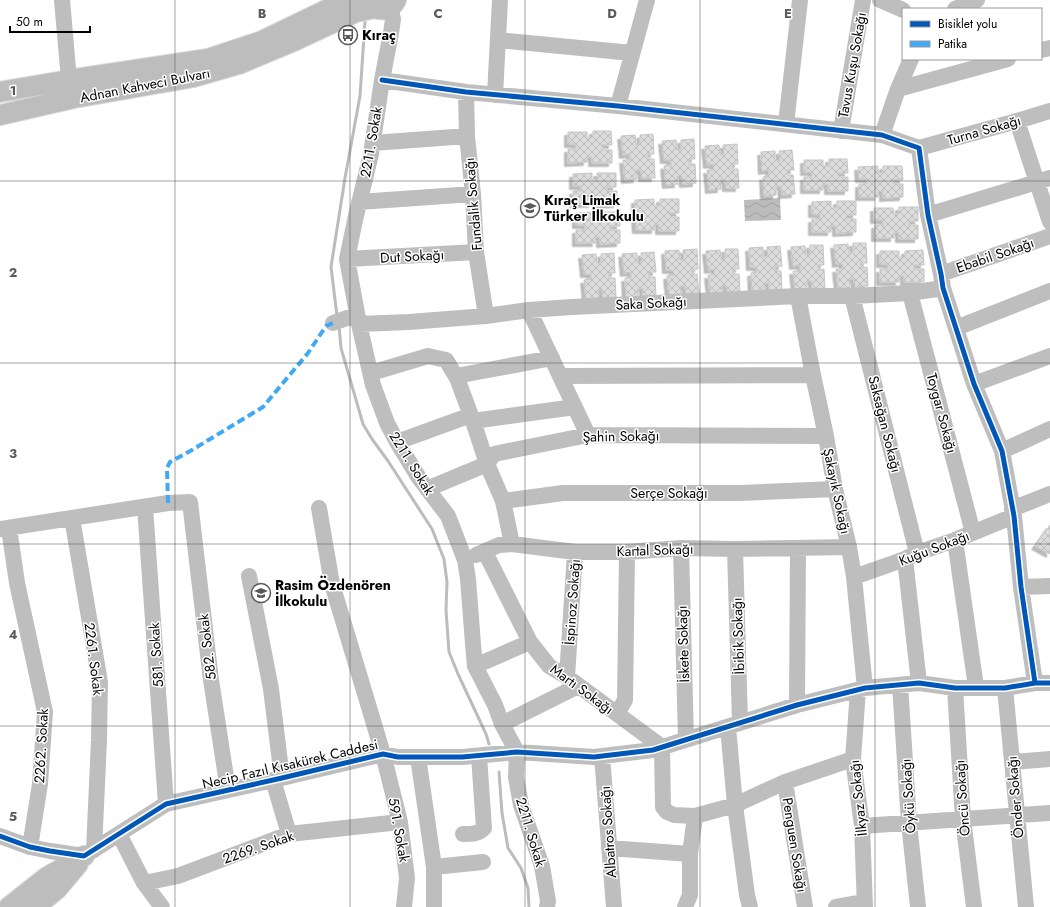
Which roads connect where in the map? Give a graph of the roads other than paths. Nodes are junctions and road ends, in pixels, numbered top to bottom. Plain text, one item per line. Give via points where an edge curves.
1 (62, 0) edge
2 (347, 0) edge
3 (500, 0) edge
4 (647, 0) edge
5 (800, 0) edge
6 (863, 0) edge
7 (880, 0) edge
8 (977, 0) edge
9 (382, 4) edge
10 (957, 8) edge
11 (902, 10) edge
12 (498, 40) junction
13 (632, 52) junction
14 (911, 60) edge
15 (1004, 60) edge
16 (382, 80) junction
17 (898, 88) junction
18 (72, 89) junction
19 (0, 92) edge
20 (466, 92) junction
21 (495, 95) junction
22 (618, 106) junction
23 (1050, 111) edge
24 (0, 115) edge
25 (1017, 121) junction
26 (786, 124) junction
27 (841, 131) junction
28 (882, 135) junction
29 (466, 136) junction
30 (373, 143) junction
31 (919, 148) junction
32 (1044, 180) edge
33 (473, 194) junction
34 (359, 202) junction
35 (928, 215) junction
36 (1050, 222) edge
37 (1050, 236) edge
38 (476, 252) junction
39 (347, 259) junction
40 (942, 281) junction
41 (1050, 291) edge
42 (910, 293) junction
43 (798, 296) junction
44 (852, 296) junction
45 (529, 310) junction
46 (486, 316) junction
47 (349, 321) junction
48 (956, 328) junction
49 (1050, 356) edge
50 (552, 358) junction
51 (371, 373) junction
52 (812, 375) junction
53 (456, 376) junction
54 (560, 376) junction
55 (974, 384) junction
56 (575, 407) junction
57 (472, 418) junction
58 (1050, 429) edge
59 (588, 435) junction
60 (826, 436) junction
61 (397, 442) junction
62 (1002, 452) junction
63 (487, 464) junction
64 (428, 489) junction
65 (835, 489) junction
66 (1050, 494) edge
67 (503, 501) junction
68 (145, 507) junction
69 (319, 508) dead end
70 (1013, 513) junction
71 (72, 518) junction
72 (5, 528) edge
73 (974, 533) junction
74 (955, 540) junction
75 (512, 544) junction
76 (681, 548) junction
77 (798, 548) junction
78 (849, 548) junction
79 (735, 549) junction
80 (485, 552) junction
81 (575, 552) junction
82 (627, 552) junction
83 (911, 556) junction
84 (465, 560) junction
85 (249, 576) dead end
86 (854, 577) junction
87 (1050, 586) edge
88 (1021, 587) junction
89 (530, 642) junction
90 (475, 666) junction
91 (572, 681) junction
92 (919, 683) junction
93 (1042, 683) edge
94 (900, 685) junction
95 (955, 688) junction
96 (976, 688) junction
97 (1005, 688) junction
98 (861, 689) junction
99 (797, 705) junction
100 (617, 714) junction
101 (502, 724) junction
102 (734, 725) junction
103 (686, 740) junction
104 (662, 748) junction
105 (517, 752) junction
106 (383, 754) junction
107 (479, 756) junction
108 (602, 756) junction
109 (418, 757) junction
110 (853, 759) junction
111 (1050, 759) edge
112 (1012, 762) junction
113 (277, 779) junction
114 (785, 782) junction
115 (228, 790) junction
116 (166, 804) junction
117 (735, 805) junction
118 (1050, 813) edge
119 (1017, 815) junction
120 (695, 816) junction
121 (963, 819) junction
122 (400, 822) junction
123 (909, 823) junction
124 (862, 826) junction
125 (119, 834) junction
126 (289, 834) junction
127 (463, 834) dead end
128 (0, 836) edge
129 (30, 847) junction
130 (609, 848) junction
131 (89, 853) junction
132 (690, 854) junction
133 (483, 862) dead end
134 (434, 868) junction
135 (144, 884) junction
136 (865, 904) edge
137 (9, 907) edge
138 (35, 907) edge
139 (162, 907) edge
140 (404, 907) edge
141 (434, 907) edge
142 (547, 907) edge
143 (614, 907) edge
144 (685, 907) edge
145 (750, 907) edge
146 (805, 907) edge
147 (836, 907) edge
148 (918, 907) edge
149 (974, 907) edge
150 (1026, 907) edge

1 - 18 street
2 - 18 main road via 262,41 208,58
3 - 12 street
4 - 13 street
5 - 26 street
6 - 27 street, Tavus Kuşu Sokağı
7 - 11 street
8 - 10 street
9 - 16 street, 2211. Sokak via 393,19
9 - 18 main road, Adnan Kahveci Bulvarı via 356,12 239,64 194,77
12 - 13 street
12 - 21 street
13 - 22 street
14 - 17 street
15 - 17 street
16 - 20 street
16 - 30 street, 2211. Sokak
17 - 28 street
18 - 19 main road, Adnan Kahveci Bulvarı
18 - 24 main road, Adnan Kahveci Bulvarı
20 - 21 street
20 - 29 street, Fundalık Sokağı
21 - 22 street
22 - 26 street
23 - 25 street, Turna Sokağı
25 - 31 street, Turna Sokağı
25 - 32 street
26 - 27 street
27 - 28 street
28 - 31 street
29 - 30 street
29 - 33 street, Fundalık Sokağı
30 - 34 street, 2211. Sokak
31 - 35 street
32 - 35 street
32 - 36 street
33 - 34 street
33 - 38 street, Fundalık Sokağı
34 - 39 street, 2211. Sokak
35 - 40 street
37 - 40 street, Ebabil Sokağı
38 - 39 street, Dut Sokağı
38 - 46 street, Fundalık Sokağı
39 - 47 street, 2211. Sokak
40 - 42 street, Saka Sokağı
40 - 48 street
41 - 48 street
42 - 44 street, Saka Sokağı
42 - 73 street, Toygar Sokağı
43 - 44 street, Saka Sokağı
43 - 45 street, Saka Sokağı
43 - 52 street, Şakayık Sokağı
44 - 83 street, Saksağan Sokağı
45 - 46 street, Saka Sokağı
45 - 50 street
46 - 47 street, Saka Sokağı via 409,322
47 - 51 street, 2211. Sokak
48 - 55 street
49 - 55 street
50 - 53 street
50 - 54 street
51 - 53 street via 428,356 446,360
51 - 61 street, 2211. Sokak via 387,423
52 - 54 street
52 - 60 street, Şakayık Sokağı
53 - 57 street
54 - 56 street
55 - 62 street
56 - 57 street
56 - 59 street
57 - 61 street
57 - 63 street
58 - 62 street
59 - 60 street, Şahin Sokağı
59 - 63 street, Şahin Sokağı via 494,454
60 - 65 street, Şakayık Sokağı
61 - 64 street, 2211. Sokak
62 - 70 street
63 - 64 street, Şahin Sokağı
63 - 67 street
64 - 84 street, 2211. Sokak via 448,516
65 - 67 street, Serçe Sokağı via 740,493 564,493
65 - 78 street, Şakayık Sokağı
66 - 70 street, Kuğu Sokağı
67 - 75 street
68 - 71 street
68 - 115 street, 582. Sokak via 190,502 211,680
68 - 116 street, 581. Sokak
69 - 106 street, 591. Sokak via 332,584
70 - 73 street, Kuğu Sokağı
70 - 88 street
71 - 72 street
71 - 131 street, 2261. Sokak via 100,682 99,740
72 - 129 street, 2262. Sokak via 45,712 40,784
73 - 74 street, Kuğu Sokağı
74 - 83 street, Kuğu Sokağı
74 - 96 street
75 - 80 street, Kartal Sokağı via 499,545
75 - 81 street, Kartal Sokağı
76 - 79 street, Kartal Sokağı
76 - 82 street, Kartal Sokağı
76 - 103 street, İskete Sokağı
77 - 78 street, Kartal Sokağı
77 - 79 street, Kartal Sokağı
77 - 99 street
78 - 86 street, Şakayık Sokağı
79 - 102 street, İbibik Sokağı
80 - 84 street, Kartal Sokağı
80 - 89 street, Martı Sokağı
81 - 82 street, Kartal Sokağı
81 - 91 street, İspinoz Sokağı
82 - 100 street via 625,700
83 - 86 street, Kuğu Sokağı
83 - 92 street, Saksağan Sokağı
84 - 90 street, 2211. Sokak
85 - 113 street via 271,689
86 - 98 street, Şakayık Sokağı
87 - 88 street
88 - 93 street
89 - 90 street
89 - 91 street, Martı Sokağı via 549,666
90 - 101 street, 2211. Sokak
91 - 100 street, Martı Sokağı
91 - 101 street
92 - 94 street, Necip Fazıl Kısakürek Caddesi
92 - 95 street, Necip Fazıl Kısakürek Caddesi
93 - 97 street, Necip Fazıl Kısakürek Caddesi
94 - 98 street, Necip Fazıl Kısakürek Caddesi
94 - 123 street, Öykü Sokağı
95 - 96 street, Necip Fazıl Kısakürek Caddesi
95 - 121 street, Öncü Sokağı
96 - 97 street, Necip Fazıl Kısakürek Caddesi
97 - 112 street, Önder Sokağı
98 - 99 street, Necip Fazıl Kısakürek Caddesi
98 - 110 street, İlkyaz Sokağı
99 - 102 street, Necip Fazıl Kısakürek Caddesi
100 - 104 street, Martı Sokağı
101 - 105 street, 2211. Sokak
102 - 103 street, Necip Fazıl Kısakürek Caddesi
102 - 117 street, İbibik Sokağı
103 - 104 street, Necip Fazıl Kısakürek Caddesi
104 - 108 street, Necip Fazıl Kısakürek Caddesi
104 - 120 street via 663,807 674,815
105 - 107 street, Necip Fazıl Kısakürek Caddesi
105 - 108 street, Necip Fazıl Kısakürek Caddesi
105 - 142 street, 2211. Sokak via 516,777 520,805 542,866
106 - 109 street, Necip Fazıl Kısakürek Caddesi
106 - 113 street, Necip Fazıl Kısakürek Caddesi
106 - 122 street, 591. Sokak
107 - 109 street, Necip Fazıl Kısakürek Caddesi
107 - 127 street via 484,828 476,834
108 - 130 street, Albatros Sokağı
109 - 134 street
110 - 114 street
110 - 124 street, İlkyaz Sokağı
111 - 112 street
112 - 119 street, Önder Sokağı
113 - 115 street, Necip Fazıl Kısakürek Caddesi
113 - 126 street
114 - 117 street
114 - 146 street, Penguen Sokağı
115 - 116 street, Necip Fazıl Kısakürek Caddesi
116 - 125 street, Necip Fazıl Kısakürek Caddesi
117 - 120 street
117 - 145 street, İbibik Sokağı
118 - 119 street
119 - 121 street
119 - 150 street, Önder Sokağı
120 - 132 street
121 - 123 street
121 - 149 street, Öncü Sokağı
122 - 126 street, 2269. Sokak
122 - 140 street, 591. Sokak via 407,878
123 - 124 street
123 - 148 street, Öykü Sokağı
124 - 136 street, İlkyaz Sokağı
125 - 131 street, Necip Fazıl Kısakürek Caddesi
125 - 135 street
126 - 135 street, 2269. Sokak via 178,876
128 - 129 street
129 - 131 street via 50,852
130 - 132 street
130 - 143 street, Albatros Sokağı
131 - 137 main road, Necip Fazıl Kısakürek Caddesi via 47,877
131 - 138 main road, Necip Fazıl Kısakürek Caddesi via 57,890
132 - 144 street via 690,895
133 - 134 street
134 - 141 street
135 - 139 street
136 - 147 street

